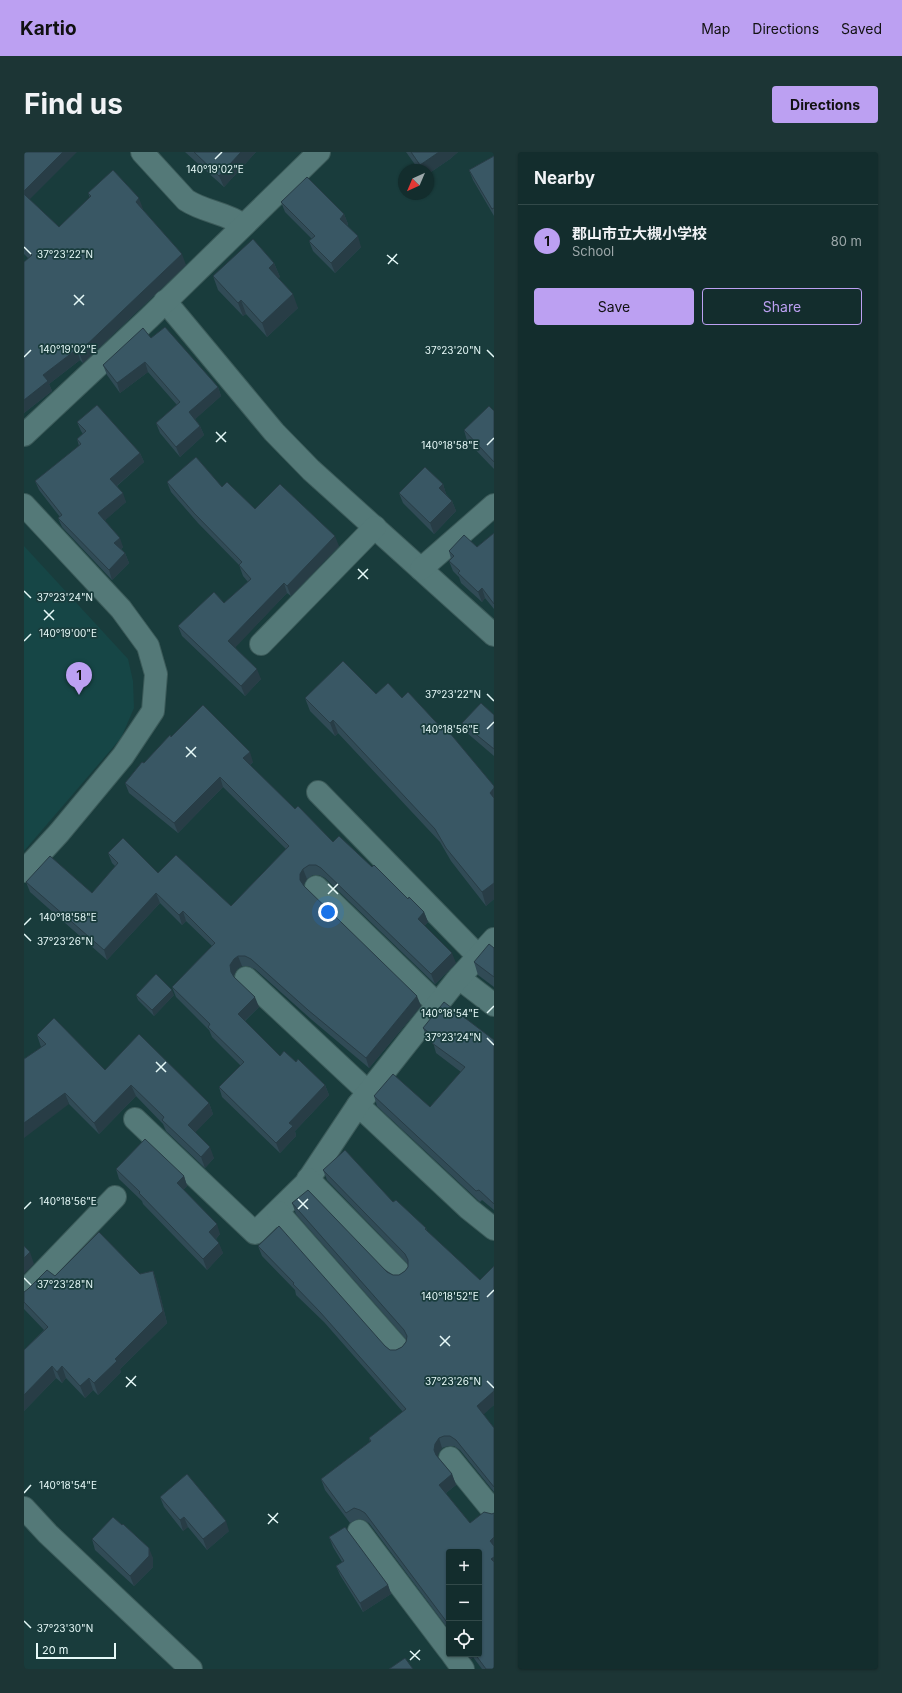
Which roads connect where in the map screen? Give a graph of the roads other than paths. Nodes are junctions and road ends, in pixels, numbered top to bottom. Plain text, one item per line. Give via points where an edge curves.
1 (142, 152) edge
2 (319, 152) edge
3 (244, 225) junction
4 (165, 301) junction
5 (24, 435) edge
6 (24, 505) edge
7 (494, 505) edge
8 (374, 527) junction
9 (421, 569) junction
10 (494, 635) edge
11 (261, 644) dead end
12 (318, 792) dead end
13 (24, 870) edge
14 (316, 887) dead end
15 (494, 939) edge
16 (478, 956) junction
17 (246, 978) dead end
18 (459, 978) junction
19 (437, 1004) junction
20 (494, 1005) edge
21 (363, 1098) junction
22 (134, 1119) dead end
23 (308, 1179) junction
24 (115, 1197) dead end
25 (278, 1212) junction
26 (494, 1229) edge
27 (400, 1273) edge
28 (24, 1292) edge
29 (398, 1348) edge
30 (450, 1458) dead end
31 (24, 1508) edge
32 (494, 1512) edge
33 (359, 1531) dead end
34 (24, 1533) edge
35 (48, 1534) junction
36 (446, 1646) edge
37 (454, 1657) edge
38 (191, 1669) edge
39 (463, 1669) edge

1 - 3 street via 186,200
2 - 3 street
3 - 4 street
4 - 5 street
4 - 8 street via 274,432 311,470
6 - 13 street via 121,609 148,646 156,674 152,711 123,756 59,833
7 - 9 street
8 - 9 street
8 - 11 street
9 - 10 street
12 - 16 street
14 - 19 street
15 - 16 street
16 - 18 street
17 - 21 street
18 - 19 street
18 - 20 street
19 - 21 street
21 - 23 street
21 - 26 street via 469,1208
22 - 25 street via 255,1233
23 - 25 street
23 - 27 street
24 - 28 street
25 - 29 street
30 - 32 street
31 - 35 street
33 - 36 street
34 - 35 street
35 - 38 street
37 - 39 street

